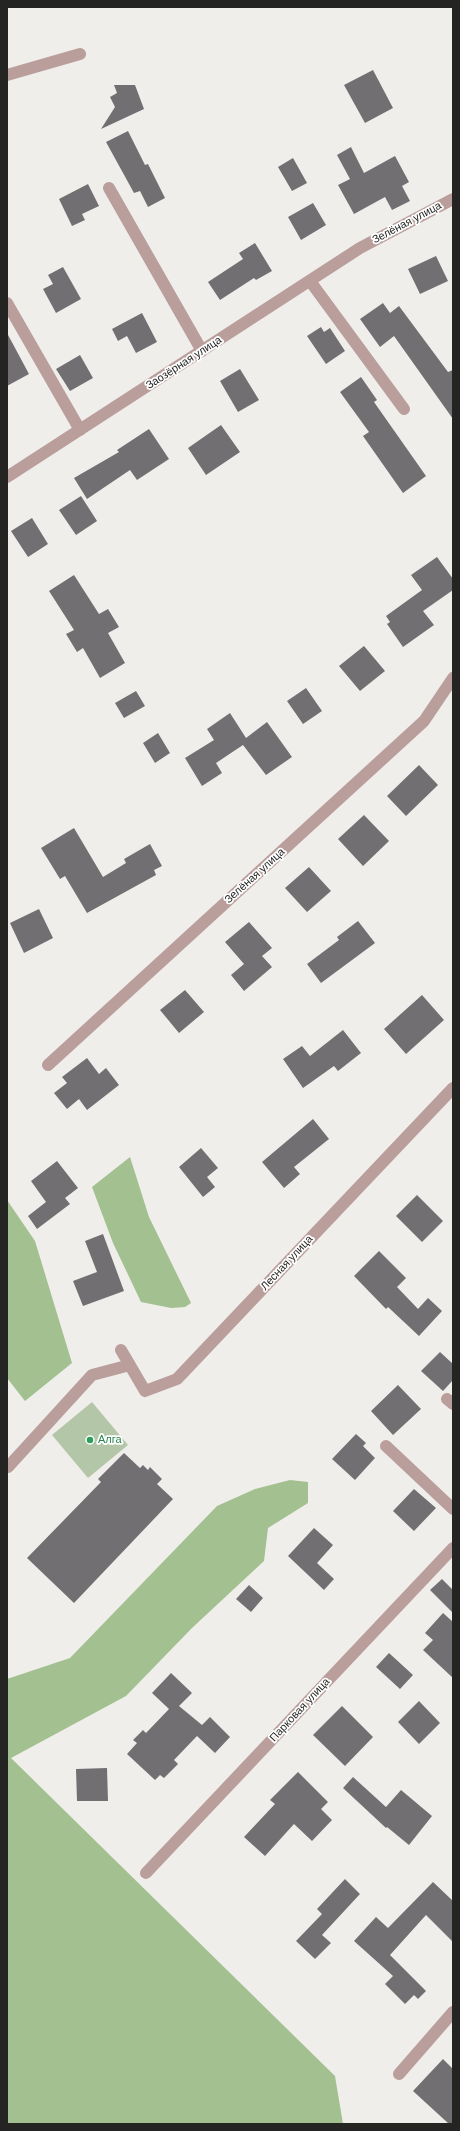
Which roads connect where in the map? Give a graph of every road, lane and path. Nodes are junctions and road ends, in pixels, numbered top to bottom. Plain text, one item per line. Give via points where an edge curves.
1 (80, 54) dead end
2 (7, 75) edge
3 (109, 188) dead end
4 (453, 199) edge
5 (360, 248) joint
6 (310, 281) junction
7 (7, 302) edge
8 (202, 351) junction
9 (404, 409) dead end
10 (80, 430) junction
11 (7, 477) edge
12 (453, 678) edge
13 (48, 1065) dead end
14 (453, 1088) edge
15 (121, 1350) dead end
16 (130, 1365) junction
17 (386, 1446) dead end
18 (8, 1467) edge
19 (453, 1509) edge
20 (453, 1548) edge
21 (146, 1873) dead end
22 (453, 2012) edge
23 (399, 2074) dead end

1 - 2 street
3 - 8 street
4 - 5 street, Зелёная улица
5 - 6 street, Заозёрная улица
6 - 8 street, Заозёрная улица
6 - 9 street
7 - 10 street
8 - 10 street, Заозёрная улица
10 - 11 street, Заозёрная улица
12 - 13 street, Зелёная улица via 424,721
14 - 16 street, Лесная улица via 178,1379 146,1391
15 - 16 street, Лесная улица
16 - 18 street via 92,1375
17 - 19 street
20 - 21 street, Парковая улица
22 - 23 street

